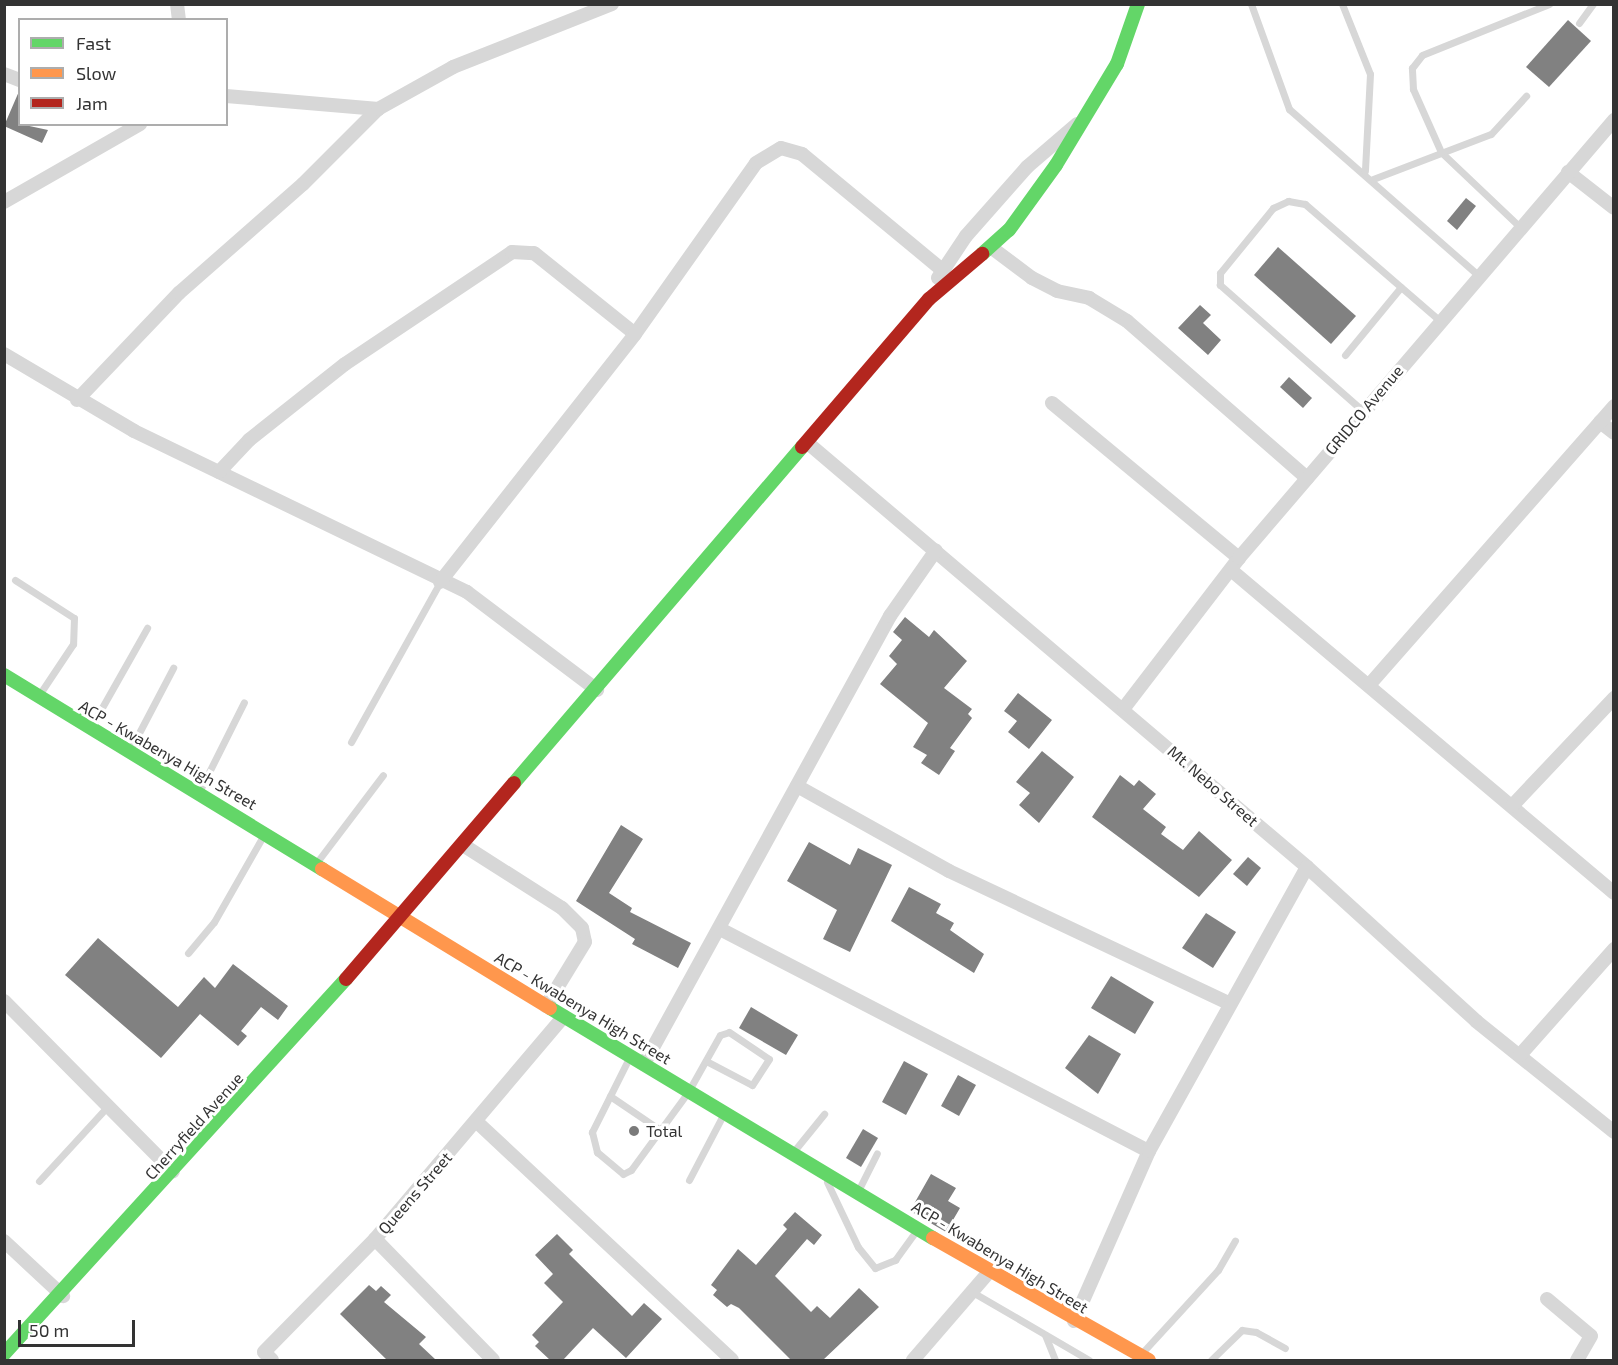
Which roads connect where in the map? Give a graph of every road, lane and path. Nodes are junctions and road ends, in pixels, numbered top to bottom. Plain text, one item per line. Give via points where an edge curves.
1 (612, 4) edge
2 (1138, 4) edge
3 (1251, 4) edge
4 (1342, 4) edge
5 (1549, 4) edge
6 (1593, 4) edge
7 (1579, 22) dead end
8 (228, 96) edge
9 (1526, 96) dead end
10 (378, 109) junction
11 (1614, 120) edge
12 (1078, 123) junction
13 (130, 126) edge
14 (1441, 152) junction
15 (1365, 171) junction
16 (1568, 172) junction
17 (1373, 179) junction
18 (4, 202) edge
19 (1614, 208) edge
20 (1521, 228) junction
21 (992, 248) junction
22 (941, 269) junction
23 (1477, 274) junction
24 (1401, 287) junction
25 (930, 299) junction
26 (1440, 321) junction
27 (635, 334) junction
28 (4, 354) edge
29 (1345, 356) dead end
30 (77, 400) junction
31 (1052, 403) dead end
32 (1614, 406) edge
33 (1363, 411) junction
34 (1600, 422) junction
35 (1614, 433) edge
36 (809, 444) junction
37 (219, 472) junction
38 (1307, 478) junction
39 (936, 550) junction
40 (1235, 564) junction
41 (15, 580) dead end
42 (440, 582) junction
43 (147, 628) dead end
44 (173, 668) dead end
45 (4, 675) edge
46 (1370, 684) junction
47 (597, 690) junction
48 (38, 697) junction
49 (1614, 698) edge
50 (244, 702) dead end
51 (1124, 708) junction
52 (90, 730) junction
53 (351, 742) dead end
54 (129, 752) junction
55 (383, 774) dead end
56 (797, 786) junction
57 (198, 793) junction
58 (1512, 806) junction
59 (266, 832) junction
60 (463, 845) junction
61 (317, 862) junction
62 (1307, 867) junction
63 (1614, 893) edge
64 (403, 915) junction
65 (720, 929) junction
66 (1614, 949) edge
67 (188, 953) dead end
68 (4, 1001) edge
69 (1230, 1004) junction
70 (546, 1006) junction
71 (564, 1017) junction
72 (1520, 1055) junction
73 (630, 1056) junction
74 (706, 1061) junction
75 (644, 1064) junction
76 (688, 1092) junction
77 (610, 1096) junction
78 (108, 1106) junction
79 (724, 1113) junction
80 (824, 1114) dead end
81 (478, 1123) junction
82 (660, 1130) junction
83 (1614, 1132) edge
84 (1149, 1151) junction
85 (792, 1153) junction
86 (877, 1153) dead end
87 (822, 1171) junction
88 (173, 1172) junction
89 (688, 1180) dead end
90 (39, 1181) dead end
91 (858, 1192) junction
92 (918, 1228) junction
93 (375, 1239) junction
94 (4, 1241) edge
95 (1235, 1241) dead end
96 (989, 1272) junction
97 (974, 1293) junction
98 (63, 1296) junction
99 (1546, 1299) dead end
100 (1074, 1321) junction
101 (1045, 1335) junction
102 (1285, 1348) dead end
103 (4, 1354) edge
104 (263, 1358) edge
105 (1144, 1358) edge
106 (493, 1360) edge
107 (732, 1360) edge
108 (913, 1360) edge
109 (1055, 1360) edge
110 (1089, 1360) edge
111 (1211, 1360) edge
112 (1577, 1360) edge

1 - 10 street via 453,67
2 - 12 street, Cherryfield Avenue via 1117,64
3 - 15 lane via 1289,110
4 - 15 lane via 1370,74
5 - 14 lane via 1422,55 1412,68 1413,89
6 - 7 lane
8 - 10 street
9 - 14 lane via 1491,134
10 - 30 street via 303,184 179,293
11 - 16 street, GRIDCO Avenue
12 - 21 street, Cherryfield Avenue via 1056,165
12 - 22 street via 1027,167
13 - 18 street
14 - 17 lane
14 - 20 lane
15 - 17 lane
16 - 19 street
16 - 20 street, GRIDCO Avenue
17 - 23 lane
20 - 23 street, GRIDCO Avenue
21 - 25 street, Cherryfield Avenue
21 - 38 street via 1032,278 1089,298 1127,321
22 - 25 street
22 - 27 street via 802,154 781,148 756,163
23 - 26 street, GRIDCO Avenue
24 - 26 lane
24 - 29 lane
24 - 33 lane via 1305,204 1288,201 1273,208 1220,273 1220,285
25 - 36 street, Cherryfield Avenue
26 - 33 street, GRIDCO Avenue
27 - 37 street via 534,252 512,252 345,364 249,440
27 - 42 street
28 - 30 street
30 - 37 street
31 - 40 street
32 - 34 street
33 - 38 street, GRIDCO Avenue
34 - 35 street
34 - 46 street
36 - 39 street, Mt. Nebo Street
36 - 47 street, Cherryfield Avenue
37 - 42 street
38 - 40 street, GRIDCO Avenue
39 - 51 street, Mt. Nebo Street
39 - 56 street via 890,616
40 - 46 street
40 - 51 street, GRIDCO Avenue
41 - 48 lane via 56,603 74,618 77,630
42 - 47 street via 489,606
42 - 53 lane
43 - 52 lane
44 - 54 lane
45 - 48 street, ACP - Kwabenya High Street
46 - 58 street
47 - 60 street, Cherryfield Avenue
48 - 52 street, ACP - Kwabenya High Street
49 - 58 street
50 - 57 lane
51 - 62 street, Mt. Nebo Street
52 - 54 street, ACP - Kwabenya High Street
54 - 57 street, ACP - Kwabenya High Street
55 - 61 lane
56 - 65 street
56 - 69 street via 949,871
57 - 59 street, ACP - Kwabenya High Street
58 - 63 street
59 - 61 street, ACP - Kwabenya High Street
59 - 67 lane via 214,922
60 - 64 street, Cherryfield Avenue
60 - 70 street via 562,908 582,928 585,942
61 - 64 street, ACP - Kwabenya High Street
62 - 69 street
62 - 72 street, Mt. Nebo Street
64 - 70 street, ACP - Kwabenya High Street
64 - 88 street, Cherryfield Avenue
65 - 75 street
65 - 84 street
66 - 72 street
68 - 78 street
69 - 84 street
70 - 71 street, ACP - Kwabenya High Street
71 - 73 street, ACP - Kwabenya High Street
71 - 81 street, Queens Street
72 - 83 street, Mt. Nebo Street
73 - 75 street, ACP - Kwabenya High Street
73 - 77 lane
74 - 74 lane via 726,1032 769,1059 752,1085
74 - 76 lane
75 - 76 street, ACP - Kwabenya High Street
76 - 79 street, ACP - Kwabenya High Street
76 - 82 lane
77 - 82 lane
77 - 82 lane via 592,1132 592,1143 616,1172 631,1170
78 - 88 street
78 - 90 lane
79 - 85 street, ACP - Kwabenya High Street
79 - 89 lane
80 - 85 lane
81 - 93 street, Queens Street
81 - 107 street
84 - 100 street
85 - 87 street, ACP - Kwabenya High Street
86 - 91 lane
87 - 91 street, ACP - Kwabenya High Street
87 - 92 lane via 858,1247 875,1268 895,1260
88 - 98 street, Cherryfield Avenue
91 - 92 street, ACP - Kwabenya High Street
92 - 96 street, ACP - Kwabenya High Street
93 - 104 street, Queens Street
93 - 106 street
94 - 98 street
95 - 105 lane via 1218,1270
96 - 97 street
96 - 100 street, ACP - Kwabenya High Street
97 - 101 lane
97 - 108 street
98 - 103 street, Cherryfield Avenue
99 - 112 street via 1591,1336
100 - 105 street, ACP - Kwabenya High Street
101 - 109 lane
101 - 110 lane
102 - 111 lane via 1256,1332 1242,1330

